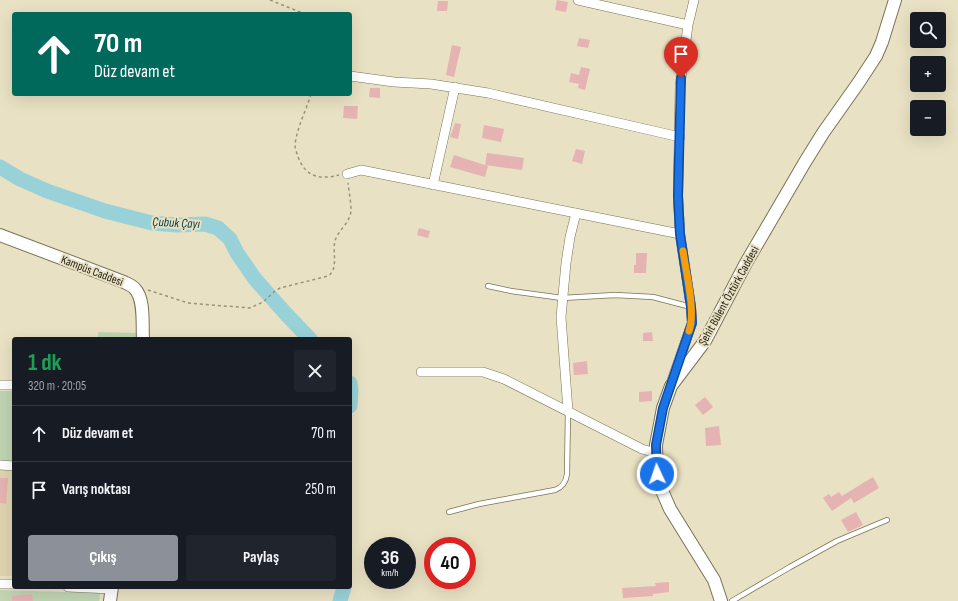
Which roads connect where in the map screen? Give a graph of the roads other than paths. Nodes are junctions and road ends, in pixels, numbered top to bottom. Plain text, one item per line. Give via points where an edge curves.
1 (578, 0) edge
2 (694, 0) edge
3 (895, 0) edge
4 (688, 25) junction
5 (352, 76) edge
6 (455, 87) junction
7 (680, 137) junction
8 (347, 174) road end
9 (433, 184) junction
10 (576, 213) junction
11 (680, 234) junction
12 (0, 235) edge
13 (488, 286) dead end
14 (562, 298) junction
15 (691, 307) junction
16 (143, 337) edge
17 (421, 372) dead end
18 (0, 385) edge
19 (12, 385) edge
20 (671, 386) junction
21 (568, 411) junction
22 (656, 453) junction
23 (0, 465) edge
24 (12, 466) edge
25 (449, 512) dead end
26 (887, 520) dead end
27 (0, 584) edge
28 (12, 584) edge
29 (85, 589) edge
30 (111, 592) edge
31 (722, 601) edge
32 (732, 601) edge

1 - 4 street
2 - 4 street
3 - 20 street, Şehit Bülent Öztürk Caddesi via 882,42 872,63 805,162 746,263 705,341
4 - 7 street via 680,86
5 - 6 street
6 - 7 street
6 - 9 street
7 - 11 street
8 - 9 street via 361,170
9 - 10 street
10 - 11 street
10 - 14 street via 570,237
11 - 15 street
12 - 16 street, Kampüs Caddesi via 135,288 141,304
13 - 14 lane
14 - 15 lane via 615,295 653,297
14 - 21 street via 561,317
15 - 20 street via 692,323
17 - 21 street via 483,372 504,379
18 - 19 street
20 - 22 street, Şehit Bülent Öztürk Caddesi via 660,419
21 - 22 street via 642,449
21 - 25 lane via 567,474 562,486 555,490
22 - 31 street, Şehit Bülent Öztürk Caddesi via 657,474 664,495 714,580
23 - 24 street
26 - 32 lane via 837,541
27 - 28 street
29 - 30 street

